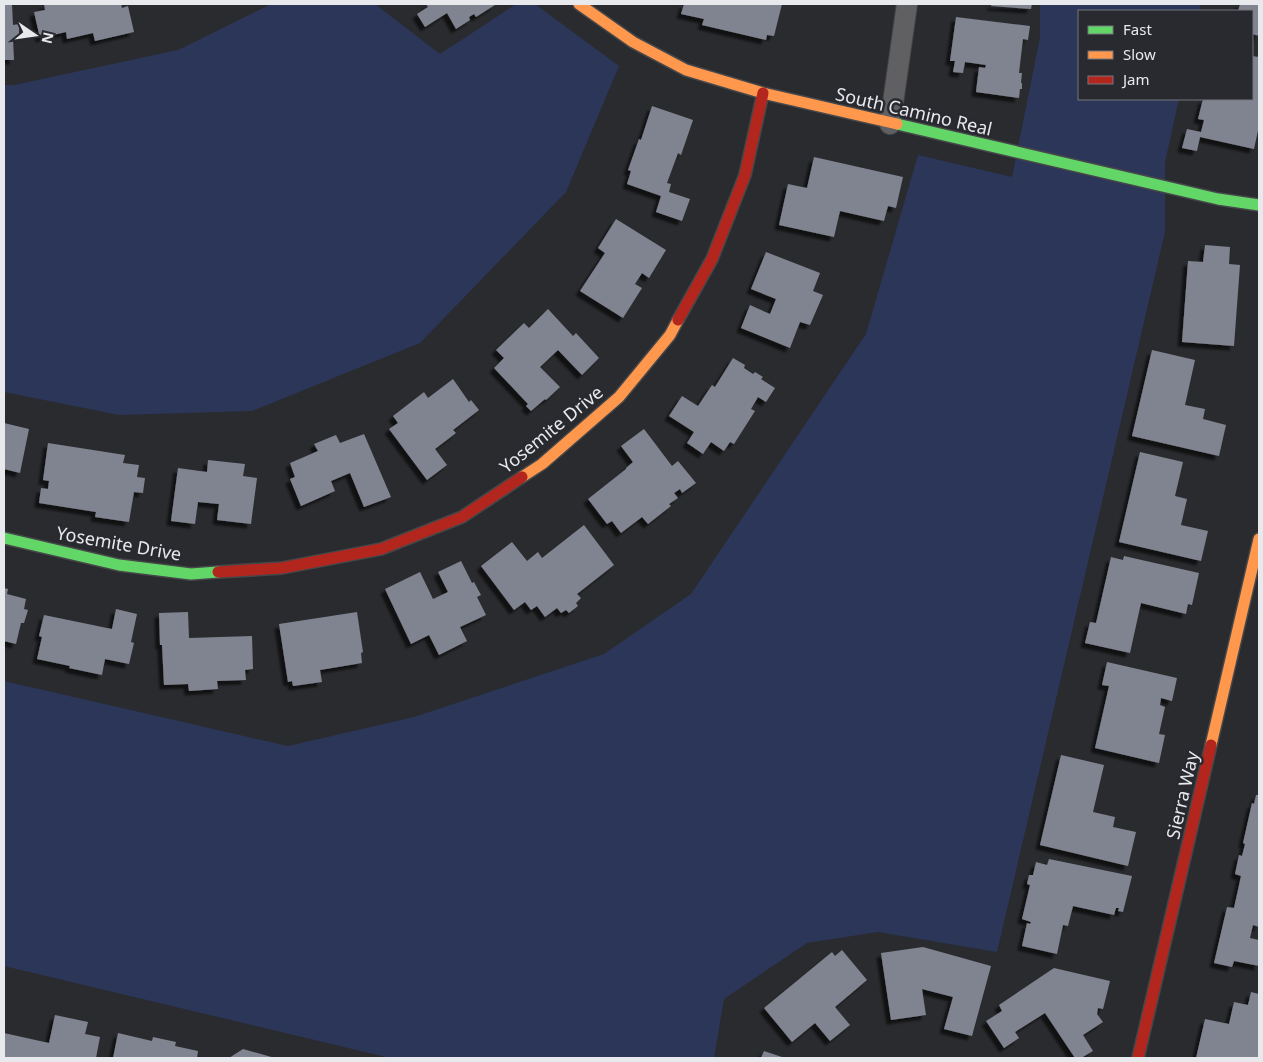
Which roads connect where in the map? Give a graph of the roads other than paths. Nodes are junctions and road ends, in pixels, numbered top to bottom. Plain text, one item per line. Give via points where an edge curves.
1 (579, 4) edge
2 (907, 4) edge
3 (763, 93) junction
4 (890, 124) junction
5 (1259, 206) edge
6 (4, 538) edge
7 (1259, 539) edge
8 (1138, 1058) edge

1 - 3 street, South Camino Real via 633,42 686,70
2 - 4 street
3 - 4 street, South Camino Real
3 - 6 street, Yosemite Drive via 745,175 712,259 670,335 612,404 542,464 462,517 381,549 282,568 191,574 119,564
4 - 5 street, South Camino Real
7 - 8 street, Sierra Way

